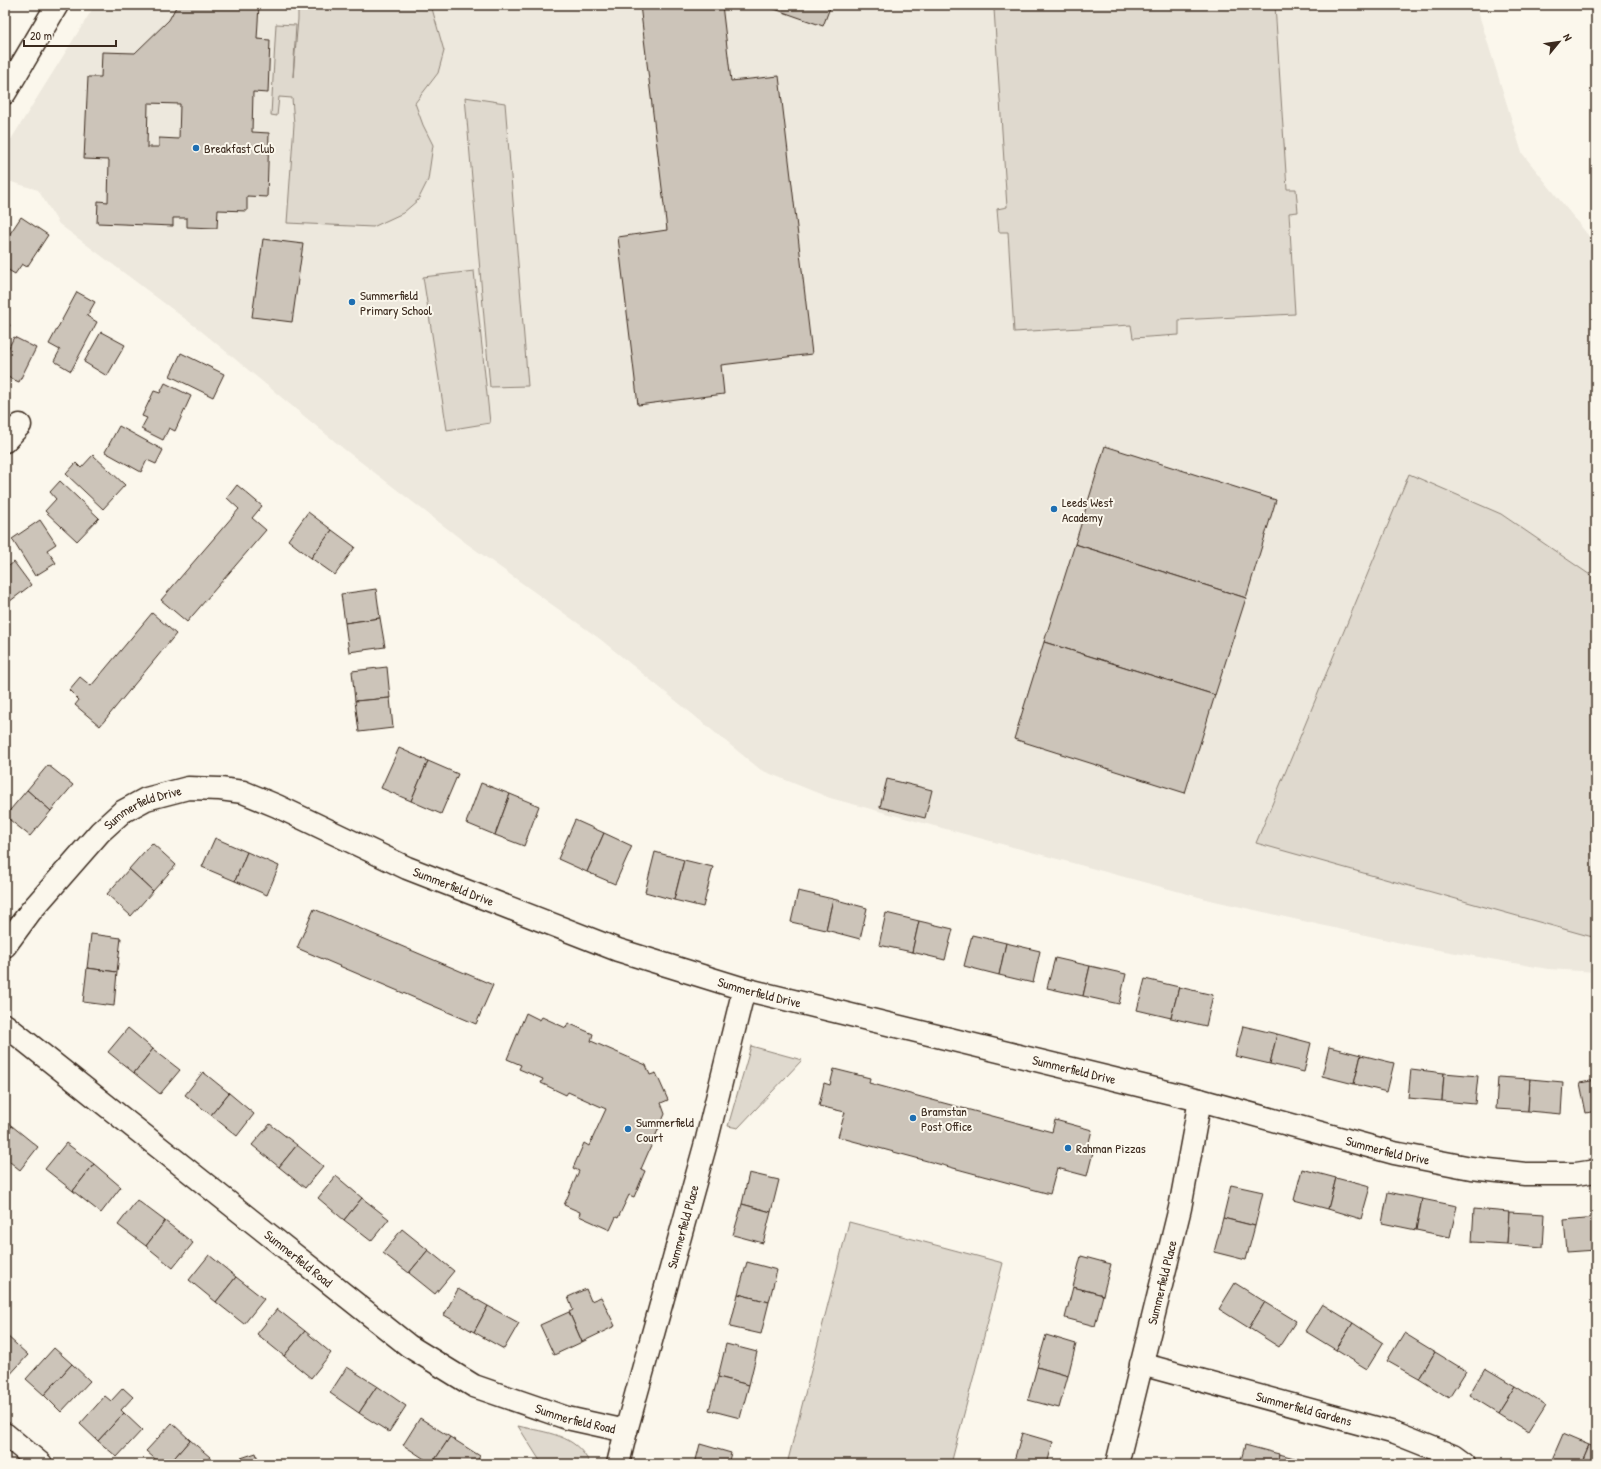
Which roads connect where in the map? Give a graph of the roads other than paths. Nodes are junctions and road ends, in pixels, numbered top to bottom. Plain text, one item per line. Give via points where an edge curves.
1 (58, 5) edge
2 (5, 93) edge
3 (20, 425) dead end
4 (5, 441) edge
5 (5, 946) edge
6 (744, 989) junction
7 (5, 1025) edge
8 (1200, 1100) junction
9 (1596, 1171) edge
10 (1140, 1364) junction
11 (626, 1431) junction
12 (5, 1434) edge
13 (41, 1464) edge
14 (618, 1464) edge
15 (1117, 1464) edge
16 (1464, 1464) edge

1 - 2 street
3 - 4 street
5 - 6 street, Summerfield Drive via 30,912 100,832 122,812 146,799 188,788 220,789 243,792 407,868 618,950
6 - 8 street, Summerfield Drive
6 - 11 street, Summerfield Place via 707,1139
7 - 11 street, Summerfield Road via 410,1346 443,1368 474,1386 567,1418
8 - 9 street, Summerfield Drive via 1394,1153 1471,1168 1525,1174 1576,1174
8 - 10 street, Summerfield Place via 1180,1208
10 - 15 street, Summerfield Place
10 - 16 street, Summerfield Gardens via 1395,1433 1453,1456
11 - 14 street, Summerfield Place
12 - 13 street

